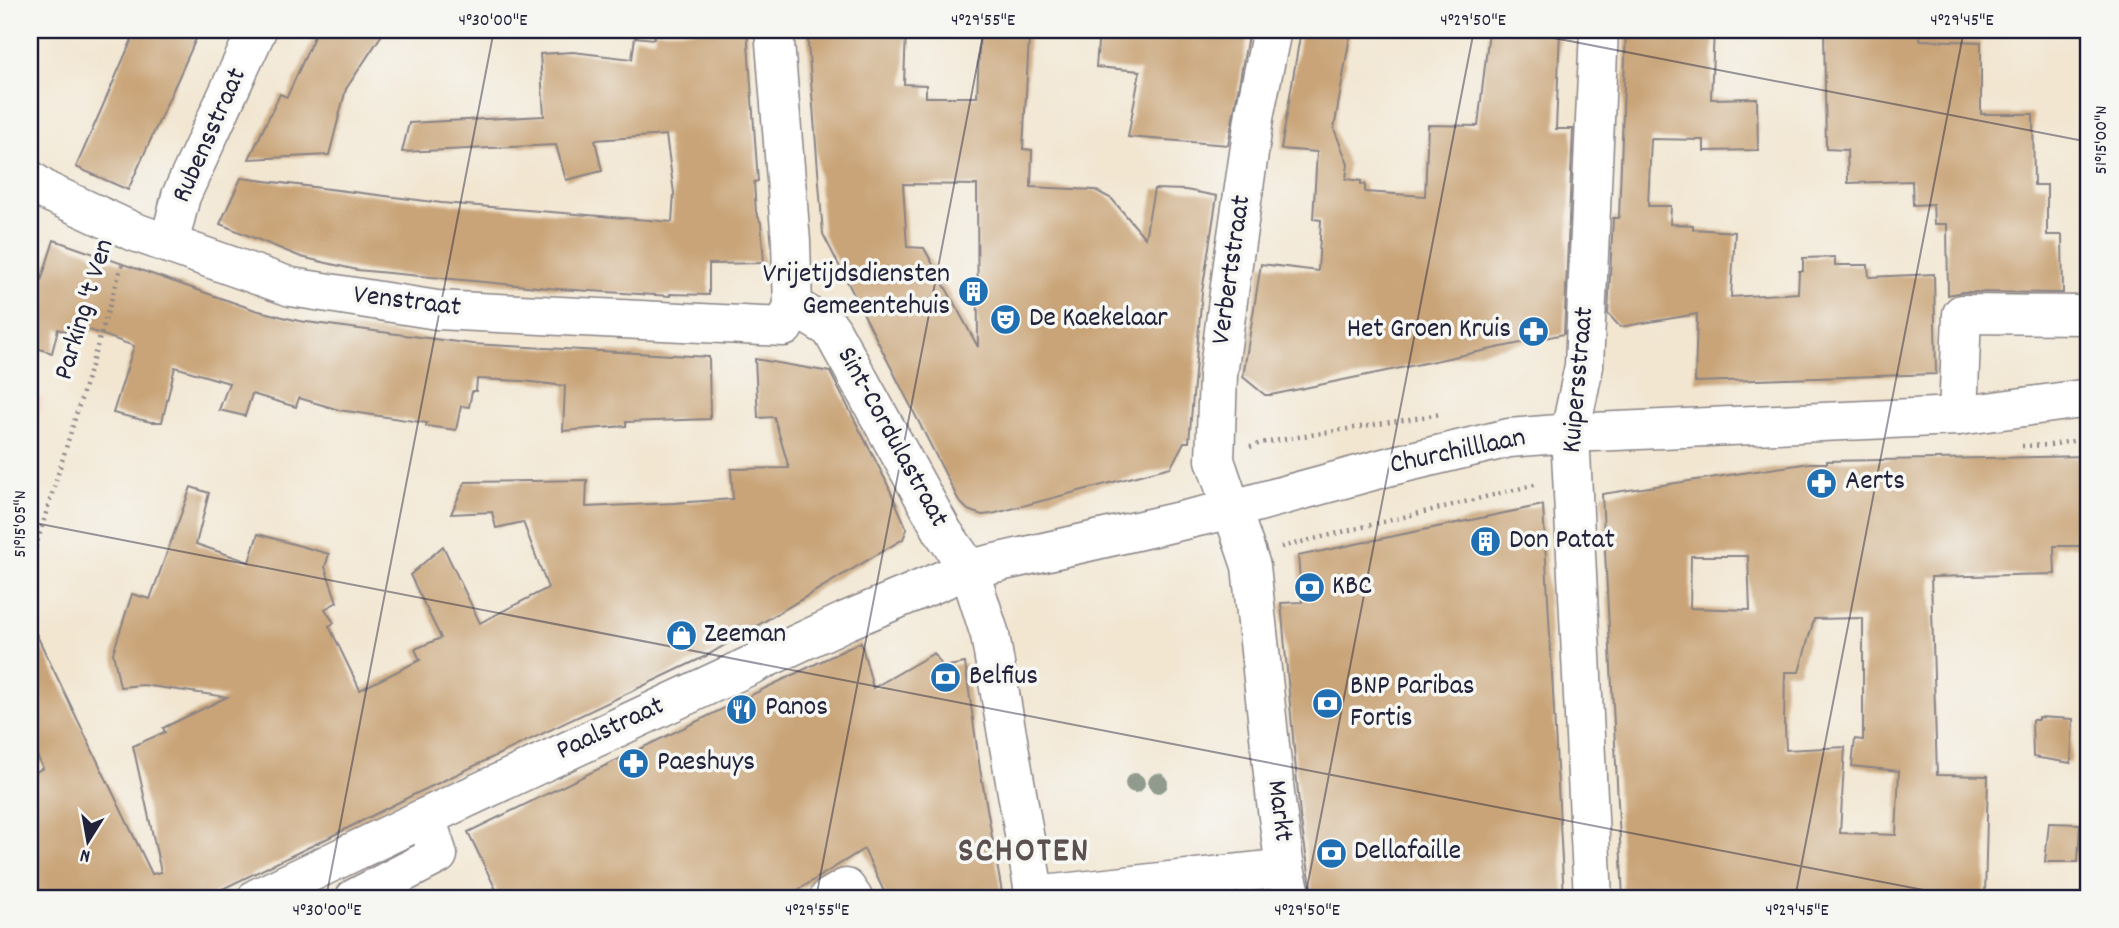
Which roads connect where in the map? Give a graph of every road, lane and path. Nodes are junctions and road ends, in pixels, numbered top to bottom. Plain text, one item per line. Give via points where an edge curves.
1 (257, 30) edge
2 (774, 30) edge
3 (1272, 30) edge
4 (1600, 30) edge
5 (30, 180) edge
6 (132, 231) junction
7 (169, 244) junction
8 (793, 306) junction
9 (2089, 315) edge
10 (2089, 398) edge
11 (1958, 416) junction
12 (1570, 433) junction
13 (2089, 438) edge
14 (2015, 446) dead end
15 (1573, 475) junction
16 (1233, 509) junction
17 (1278, 547) dead end
18 (30, 560) edge
19 (968, 569) junction
20 (426, 817) junction
21 (1288, 883) edge
22 (1035, 897) edge
23 (257, 898) edge
24 (355, 898) edge
25 (829, 898) edge
26 (853, 898) edge
27 (1593, 898) edge

1 - 7 street, Rubensstraat via 181,196
2 - 8 street
3 - 16 street, Verbertstraat via 1255,112 1218,375 1215,460
4 - 12 street, Kuipersstraat via 1584,366
5 - 6 street, Venstraat
6 - 7 street, Venstraat
6 - 18 path, Parking 't Ven
7 - 8 street, Venstraat via 291,287 437,310 784,327
8 - 19 street, Sint-Cordulastraat via 831,329
9 - 11 street via 1962,314
10 - 11 street, Churchilllaan
11 - 12 street, Churchilllaan
12 - 15 street, Kuipersstraat
12 - 16 street, Churchilllaan via 1509,438
13 - 14 path
15 - 17 path
15 - 27 street, Kuipersstraat
16 - 19 street, Churchilllaan
16 - 21 street, Markt via 1251,566
19 - 20 street, Paalstraat via 848,620
19 - 22 street, Markt via 990,635
20 - 23 street, Paalstraat
20 - 24 street via 438,855
21 - 22 street, Markt
25 - 26 street via 846,888

